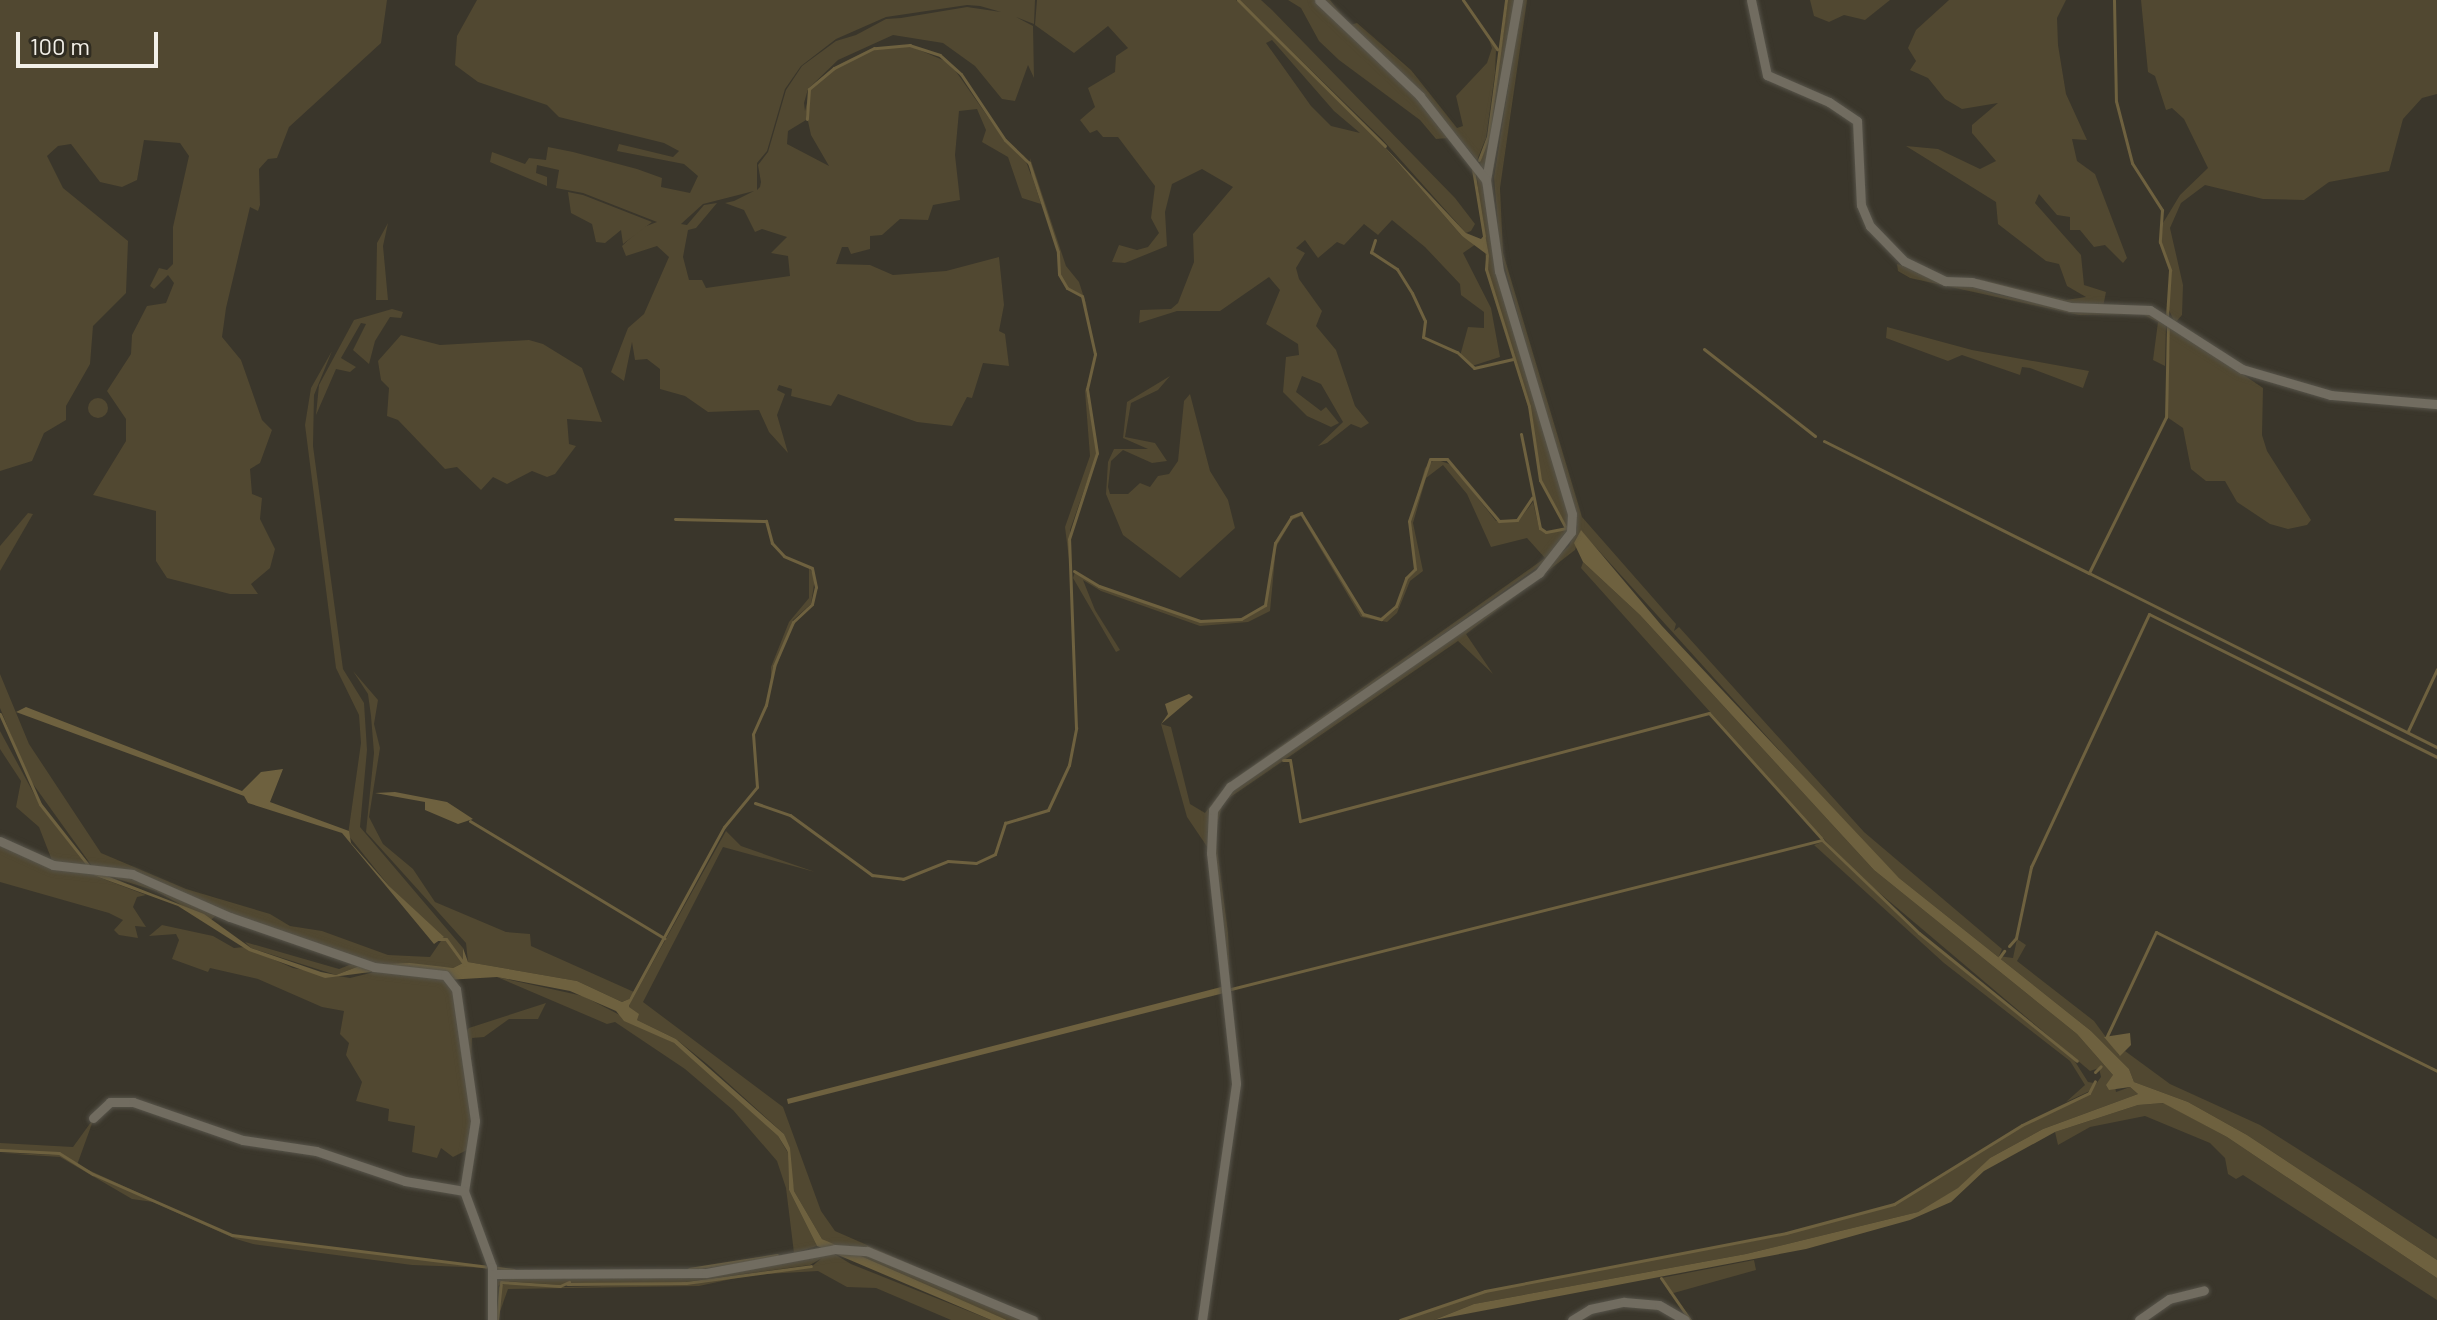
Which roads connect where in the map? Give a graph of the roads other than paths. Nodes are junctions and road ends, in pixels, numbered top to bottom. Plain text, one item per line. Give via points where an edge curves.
1 (1319, 0) edge
2 (1518, 0) edge
3 (1751, 0) edge
4 (1486, 180) junction
5 (2437, 404) edge
6 (0, 841) edge
7 (93, 1118) dead end
8 (464, 1191) junction
9 (494, 1274) junction
10 (2204, 1290) dead end
11 (492, 1320) edge
12 (1033, 1320) edge
13 (1202, 1320) edge
14 (1572, 1320) edge
15 (1685, 1320) edge
16 (2139, 1320) edge

1 - 4 street via 1420,96
2 - 4 street via 1497,142
3 - 5 street via 1767,75 1829,102 1857,121 1861,205 1870,226 1904,261 1945,281 1972,282 2055,304 2150,310 2242,369 2331,395
4 - 13 street via 1499,271 1572,514 1571,532 1539,573 1230,787 1213,810 1211,853 1236,1083
6 - 8 street via 53,865 132,874 230,917 374,967 445,975 456,989 475,1121
7 - 8 street via 110,1102 133,1102 243,1140 316,1151 405,1181
8 - 9 street
9 - 11 street
9 - 12 street via 706,1273 835,1249 867,1251
10 - 16 street via 2169,1299
14 - 15 street via 1590,1309 1624,1302 1659,1305

